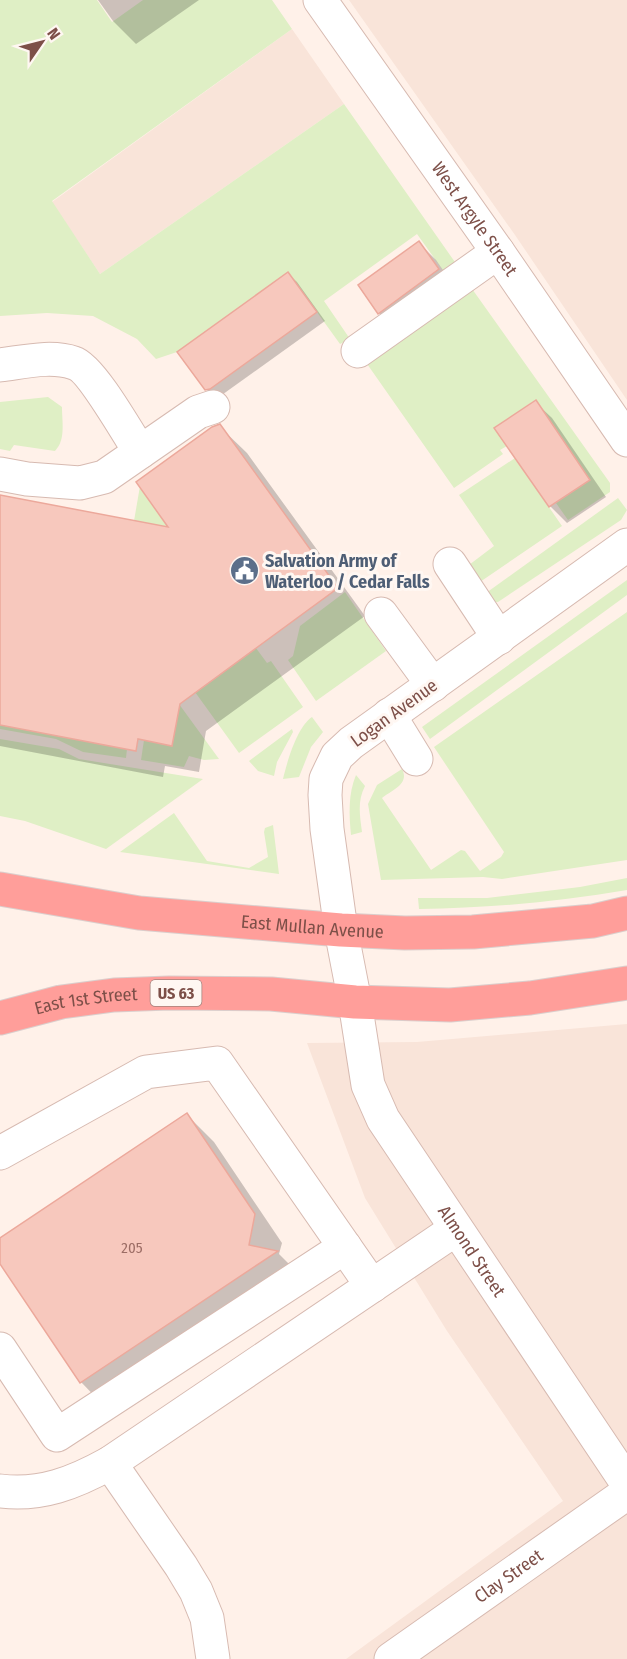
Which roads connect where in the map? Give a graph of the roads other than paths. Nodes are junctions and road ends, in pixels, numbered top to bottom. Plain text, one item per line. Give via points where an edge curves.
1 (320, 0) edge
2 (498, 252) junction
3 (357, 351) dead end
4 (0, 365) edge
5 (213, 408) dead end
6 (627, 440) edge
7 (140, 452) junction
8 (0, 474) edge
9 (627, 544) edge
10 (450, 564) dead end
11 (381, 614) dead end
12 (499, 638) junction
13 (433, 685) junction
14 (389, 715) junction
15 (416, 759) dead end
16 (0, 889) edge
17 (627, 913) edge
18 (341, 930) junction
19 (627, 983) edge
20 (355, 1002) junction
21 (0, 1018) edge
22 (0, 1153) edge
23 (456, 1229) junction
24 (345, 1247) junction
25 (372, 1286) junction
26 (0, 1349) edge
27 (57, 1435) junction
28 (97, 1470) junction
29 (627, 1483) edge
30 (0, 1491) edge
31 (627, 1493) edge
32 (213, 1659) edge
33 (391, 1659) edge

1 - 2 street, West Argyle Street
2 - 3 street
2 - 6 street, West Argyle Street
4 - 7 street via 54,359 77,363 91,377
5 - 7 street via 198,412
7 - 8 street via 104,477 80,483
9 - 12 street, Logan Avenue
10 - 12 street
11 - 13 street
12 - 13 street, Logan Avenue
13 - 14 street, Logan Avenue
14 - 15 street
14 - 18 street, Logan Avenue via 337,756 326,779 327,829
16 - 18 highway, East Mullan Avenue via 139,914
17 - 18 highway, East Mullan Avenue via 593,921 473,932
18 - 20 street, Logan Avenue
19 - 20 highway, US 63 via 450,1005
20 - 21 highway, East 1st Street / US 63 via 271,994 114,995 61,1002
20 - 23 street, Almond Street via 368,1085 383,1119
22 - 24 street via 146,1072 217,1063
23 - 25 street
23 - 29 street, Almond Street
24 - 25 street
24 - 27 street
25 - 28 street
26 - 27 street
27 - 28 street
28 - 30 street via 57,1487
28 - 32 street via 182,1566 207,1618
31 - 33 street, Clay Street

